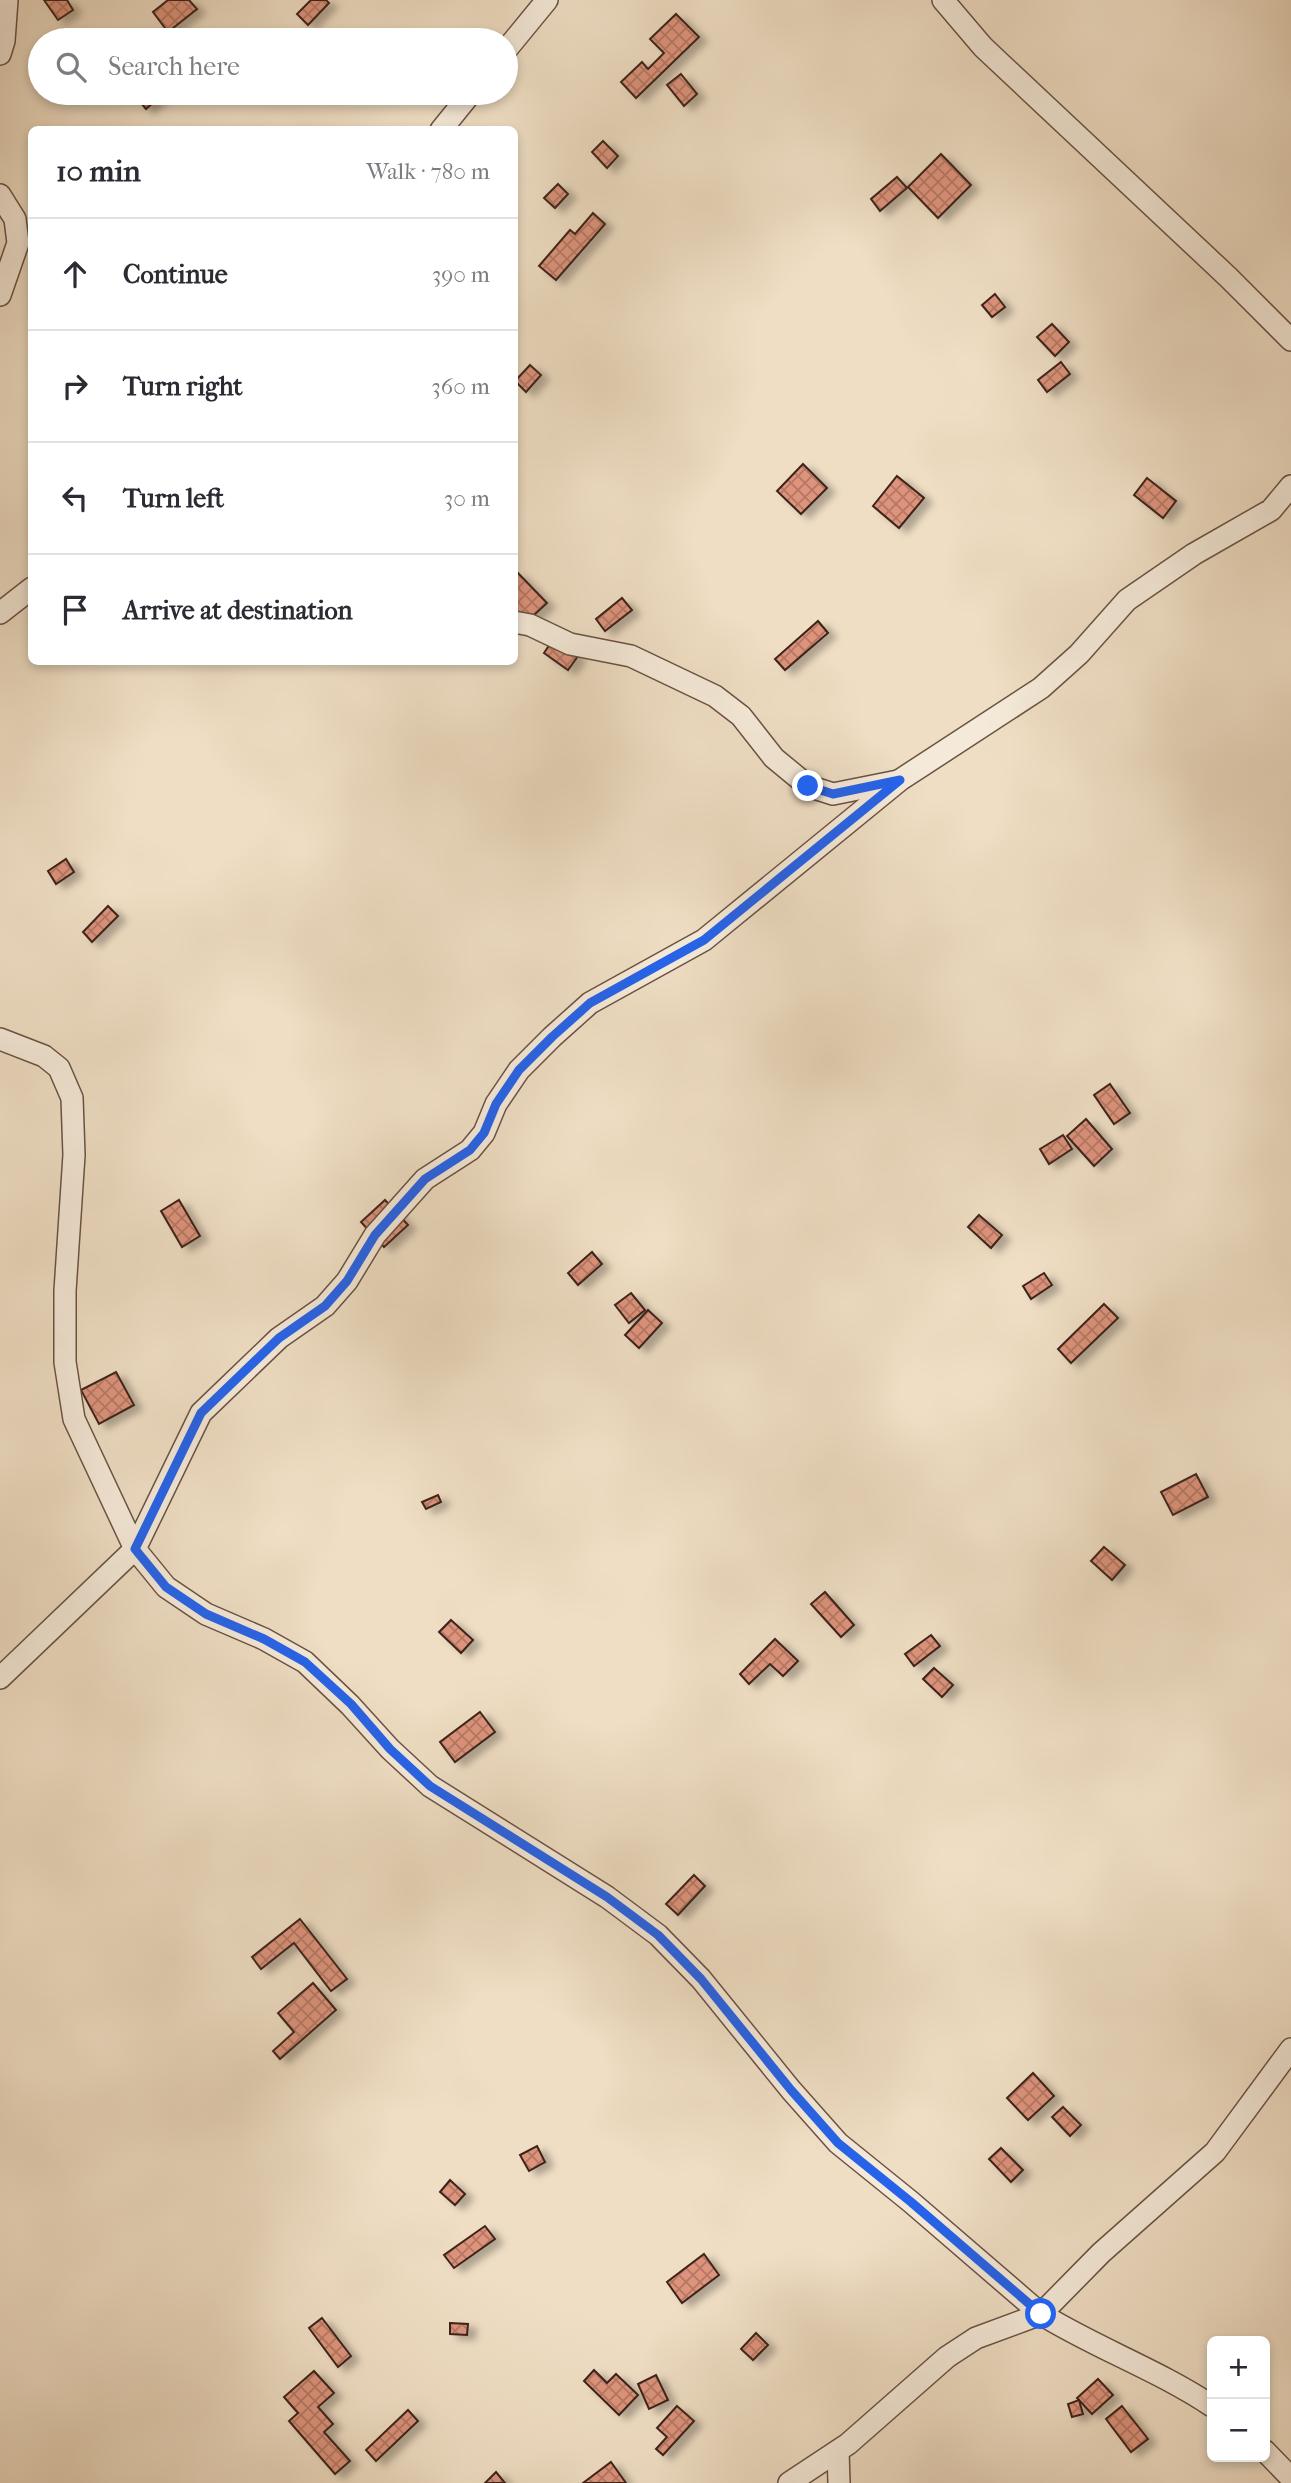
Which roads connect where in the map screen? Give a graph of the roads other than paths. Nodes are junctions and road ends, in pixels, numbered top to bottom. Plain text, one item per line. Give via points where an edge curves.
1 (7, 0) edge
2 (547, 0) edge
3 (943, 0) edge
4 (518, 35) edge
5 (0, 54) edge
6 (461, 105) edge
7 (444, 126) edge
8 (1, 201) edge
9 (0, 295) edge
10 (1291, 340) edge
11 (1291, 486) edge
12 (28, 591) edge
13 (0, 613) edge
14 (518, 623) edge
15 (900, 780) junction
16 (0, 1039) edge
17 (135, 1549) junction
18 (0, 1678) edge
19 (1291, 2049) edge
20 (1041, 2314) junction
21 (1207, 2403) edge
22 (838, 2451) junction
23 (1270, 2456) edge
24 (1291, 2478) edge
25 (789, 2483) edge
26 (839, 2483) edge

1 - 5 street
2 - 4 street
3 - 10 street via 982,47
6 - 7 street
8 - 9 street via 15,219 18,243
11 - 15 street via 1271,510 1194,554 1128,600 1041,688
12 - 13 street
14 - 15 street via 570,644 631,656 715,696 741,716 774,758 808,786 833,794
15 - 17 street via 704,940 590,1003 519,1070 470,1150 425,1179 375,1235 347,1281 325,1306 279,1338 201,1413
16 - 17 street via 44,1056 59,1068 72,1098 74,1155 65,1362 74,1419
17 - 18 street
17 - 20 street via 166,1587 206,1614 305,1662 430,1786 607,1897 658,1935 701,1979 838,2143
19 - 20 street via 1215,2152 1101,2253
20 - 21 street
20 - 22 street via 976,2338 947,2357
22 - 25 street
22 - 26 street
23 - 24 street

